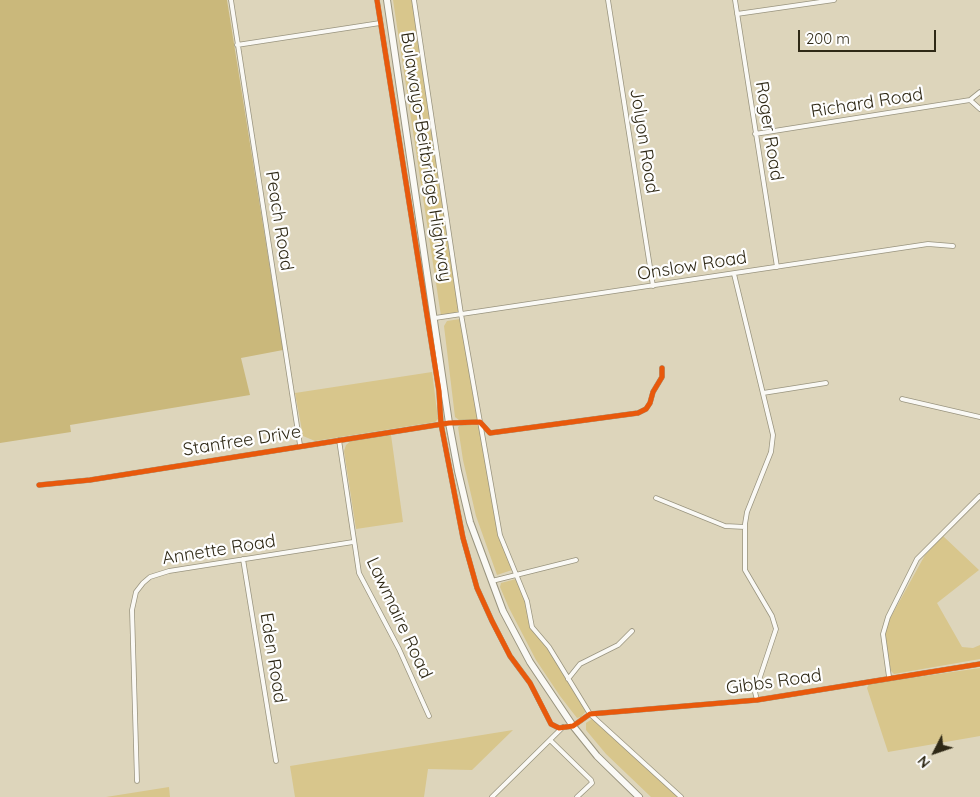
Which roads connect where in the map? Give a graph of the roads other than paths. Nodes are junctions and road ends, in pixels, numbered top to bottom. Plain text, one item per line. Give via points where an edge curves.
1 (231, 0) edge
2 (377, 0) edge
3 (387, 0) edge
4 (414, 0) edge
5 (608, 0) edge
6 (735, 0) edge
7 (834, 0) edge
8 (737, 14) junction
9 (380, 23) junction
10 (237, 46) junction
11 (980, 92) edge
12 (970, 100) junction
13 (980, 109) edge
14 (755, 134) junction
15 (414, 236) junction
16 (424, 243) junction
17 (953, 246) dead end
18 (777, 267) junction
19 (734, 274) junction
20 (653, 286) junction
21 (461, 314) junction
22 (435, 318) junction
23 (428, 334) junction
24 (437, 334) junction
25 (431, 351) junction
26 (440, 351) junction
27 (662, 368) dead end
28 (826, 384) dead end
29 (763, 393) junction
30 (902, 399) dead end
31 (980, 417) edge
32 (449, 422) junction
33 (480, 422) junction
34 (441, 424) junction
35 (339, 440) junction
36 (300, 445) junction
37 (40, 485) dead end
38 (980, 496) edge
39 (656, 498) dead end
40 (745, 527) junction
41 (353, 542) junction
42 (243, 559) junction
43 (576, 560) dead end
44 (515, 575) junction
45 (492, 581) junction
46 (632, 631) dead end
47 (980, 664) edge
48 (890, 677) junction
49 (568, 678) junction
50 (757, 700) junction
51 (590, 714) junction
52 (429, 716) dead end
53 (574, 726) junction
54 (563, 728) junction
55 (550, 740) junction
56 (276, 761) dead end
57 (137, 781) dead end
58 (492, 797) edge
59 (577, 797) edge
60 (640, 797) edge
61 (681, 797) edge

1 - 10 street, Peach Road
2 - 9 street
3 - 16 highway, Bulawayo-Beitbridge Highway
4 - 21 street
5 - 20 street, Jolyon Road
6 - 8 street, Roger Road
7 - 8 street
8 - 14 street, Roger Road
9 - 10 street
9 - 15 street
10 - 36 street, Peach Road
11 - 12 street
12 - 13 street
12 - 14 street, Richard Road
14 - 18 street, Roger Road
15 - 16 street
15 - 23 street
16 - 22 highway, Bulawayo-Beitbridge Highway
17 - 18 street, Onslow Road via 928,244
18 - 19 street, Onslow Road
19 - 20 street, Onslow Road
19 - 29 street
20 - 21 street, Onslow Road
21 - 22 street, Onslow Road
21 - 33 street
22 - 24 highway, Bulawayo-Beitbridge Highway
23 - 24 street
23 - 25 street
24 - 26 highway, Bulawayo-Beitbridge Highway
25 - 26 street
25 - 34 street
26 - 32 highway, Bulawayo-Beitbridge Highway
27 - 33 street via 662,377 652,392 650,403 638,413 490,433
28 - 29 street
29 - 40 street via 773,444 747,512
30 - 31 street
32 - 33 street, Stanfree Drive
32 - 34 street, Stanfree Drive
32 - 45 highway, Bulawayo-Beitbridge Highway via 470,522
33 - 44 street via 500,535
34 - 35 street, Stanfree Drive
34 - 54 street via 462,538 477,588 510,656 530,682 547,718 554,726
35 - 36 street, Stanfree Drive
35 - 41 street, Lawmaire Road
36 - 37 street, Stanfree Drive via 90,480
38 - 48 street via 918,559 888,617 883,634
39 - 40 street via 725,526
40 - 50 street via 745,570 772,616 776,629 755,692
41 - 42 street, Annette Road
41 - 52 street, Lawmaire Road via 362,580
42 - 56 street, Eden Road
42 - 57 street, Annette Road via 160,573 150,577 136,592 132,610
43 - 44 street
44 - 45 street
44 - 49 street via 527,601 532,627
45 - 53 highway, Bulawayo-Beitbridge Highway via 526,654
46 - 49 street via 618,645 580,664
47 - 48 street, Gibbs Road
48 - 50 street, Gibbs Road
49 - 51 street
50 - 51 street, Gibbs Road
51 - 53 street
51 - 61 street
53 - 54 street
53 - 60 highway, Bulawayo-Beitbridge Highway via 598,756
54 - 55 street
55 - 58 street
55 - 59 street via 591,780 592,783

